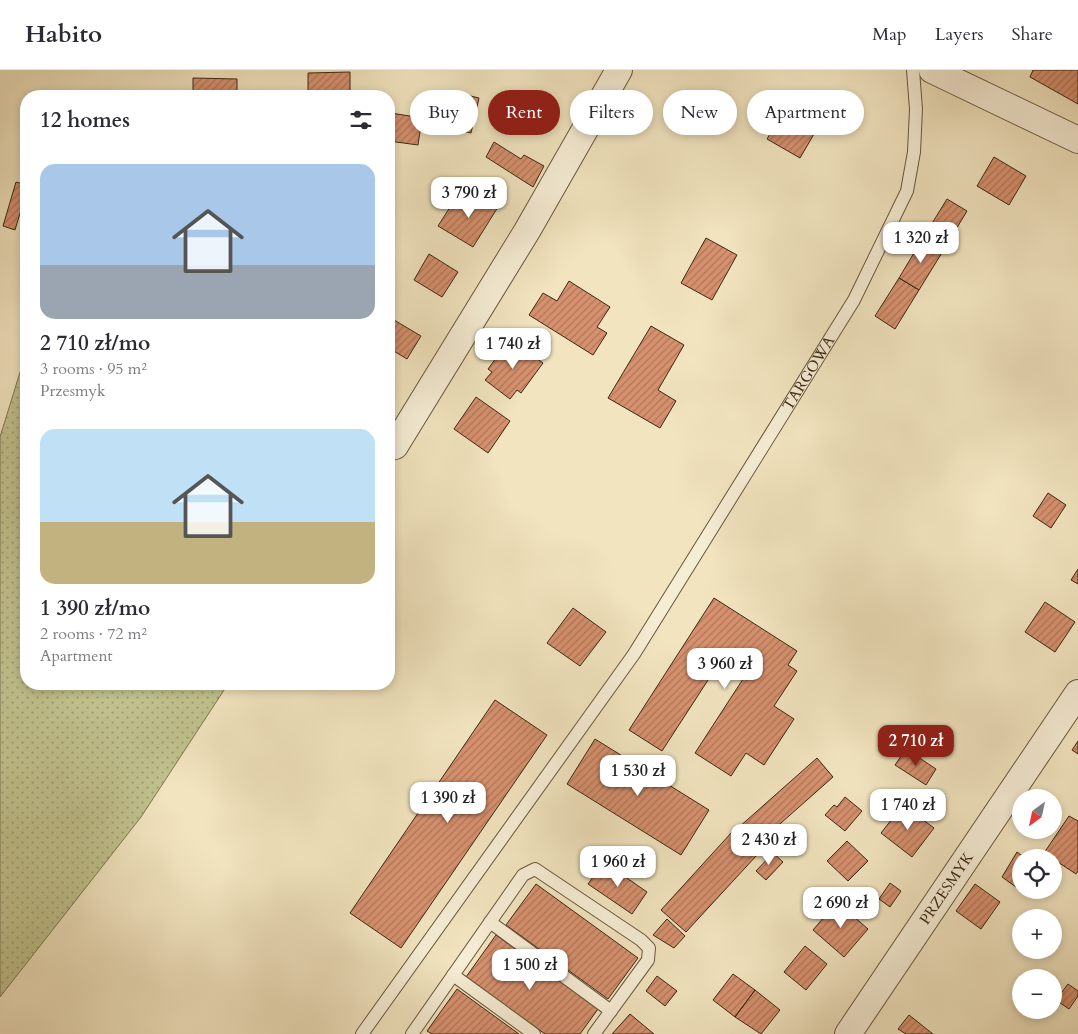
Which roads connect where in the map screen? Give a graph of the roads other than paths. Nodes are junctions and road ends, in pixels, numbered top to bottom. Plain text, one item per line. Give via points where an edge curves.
1 (620, 70) edge
2 (914, 70) edge
3 (932, 70) edge
4 (1078, 140) edge
5 (395, 446) dead end
6 (1078, 693) edge
7 (490, 922) junction
8 (453, 976) junction
9 (611, 1011) junction
10 (415, 1033) edge
11 (362, 1034) edge
12 (534, 1034) edge
13 (594, 1034) edge
14 (848, 1034) edge

1 - 5 street via 527,231
2 - 11 lane, TARGOWA via 914,152 907,191 854,300 634,654
3 - 4 street
6 - 14 street, PRZESMYK
7 - 8 lane
7 - 9 lane
7 - 9 lane via 523,875 535,869 641,940 648,948 648,960
8 - 10 lane
8 - 12 lane
9 - 13 lane

